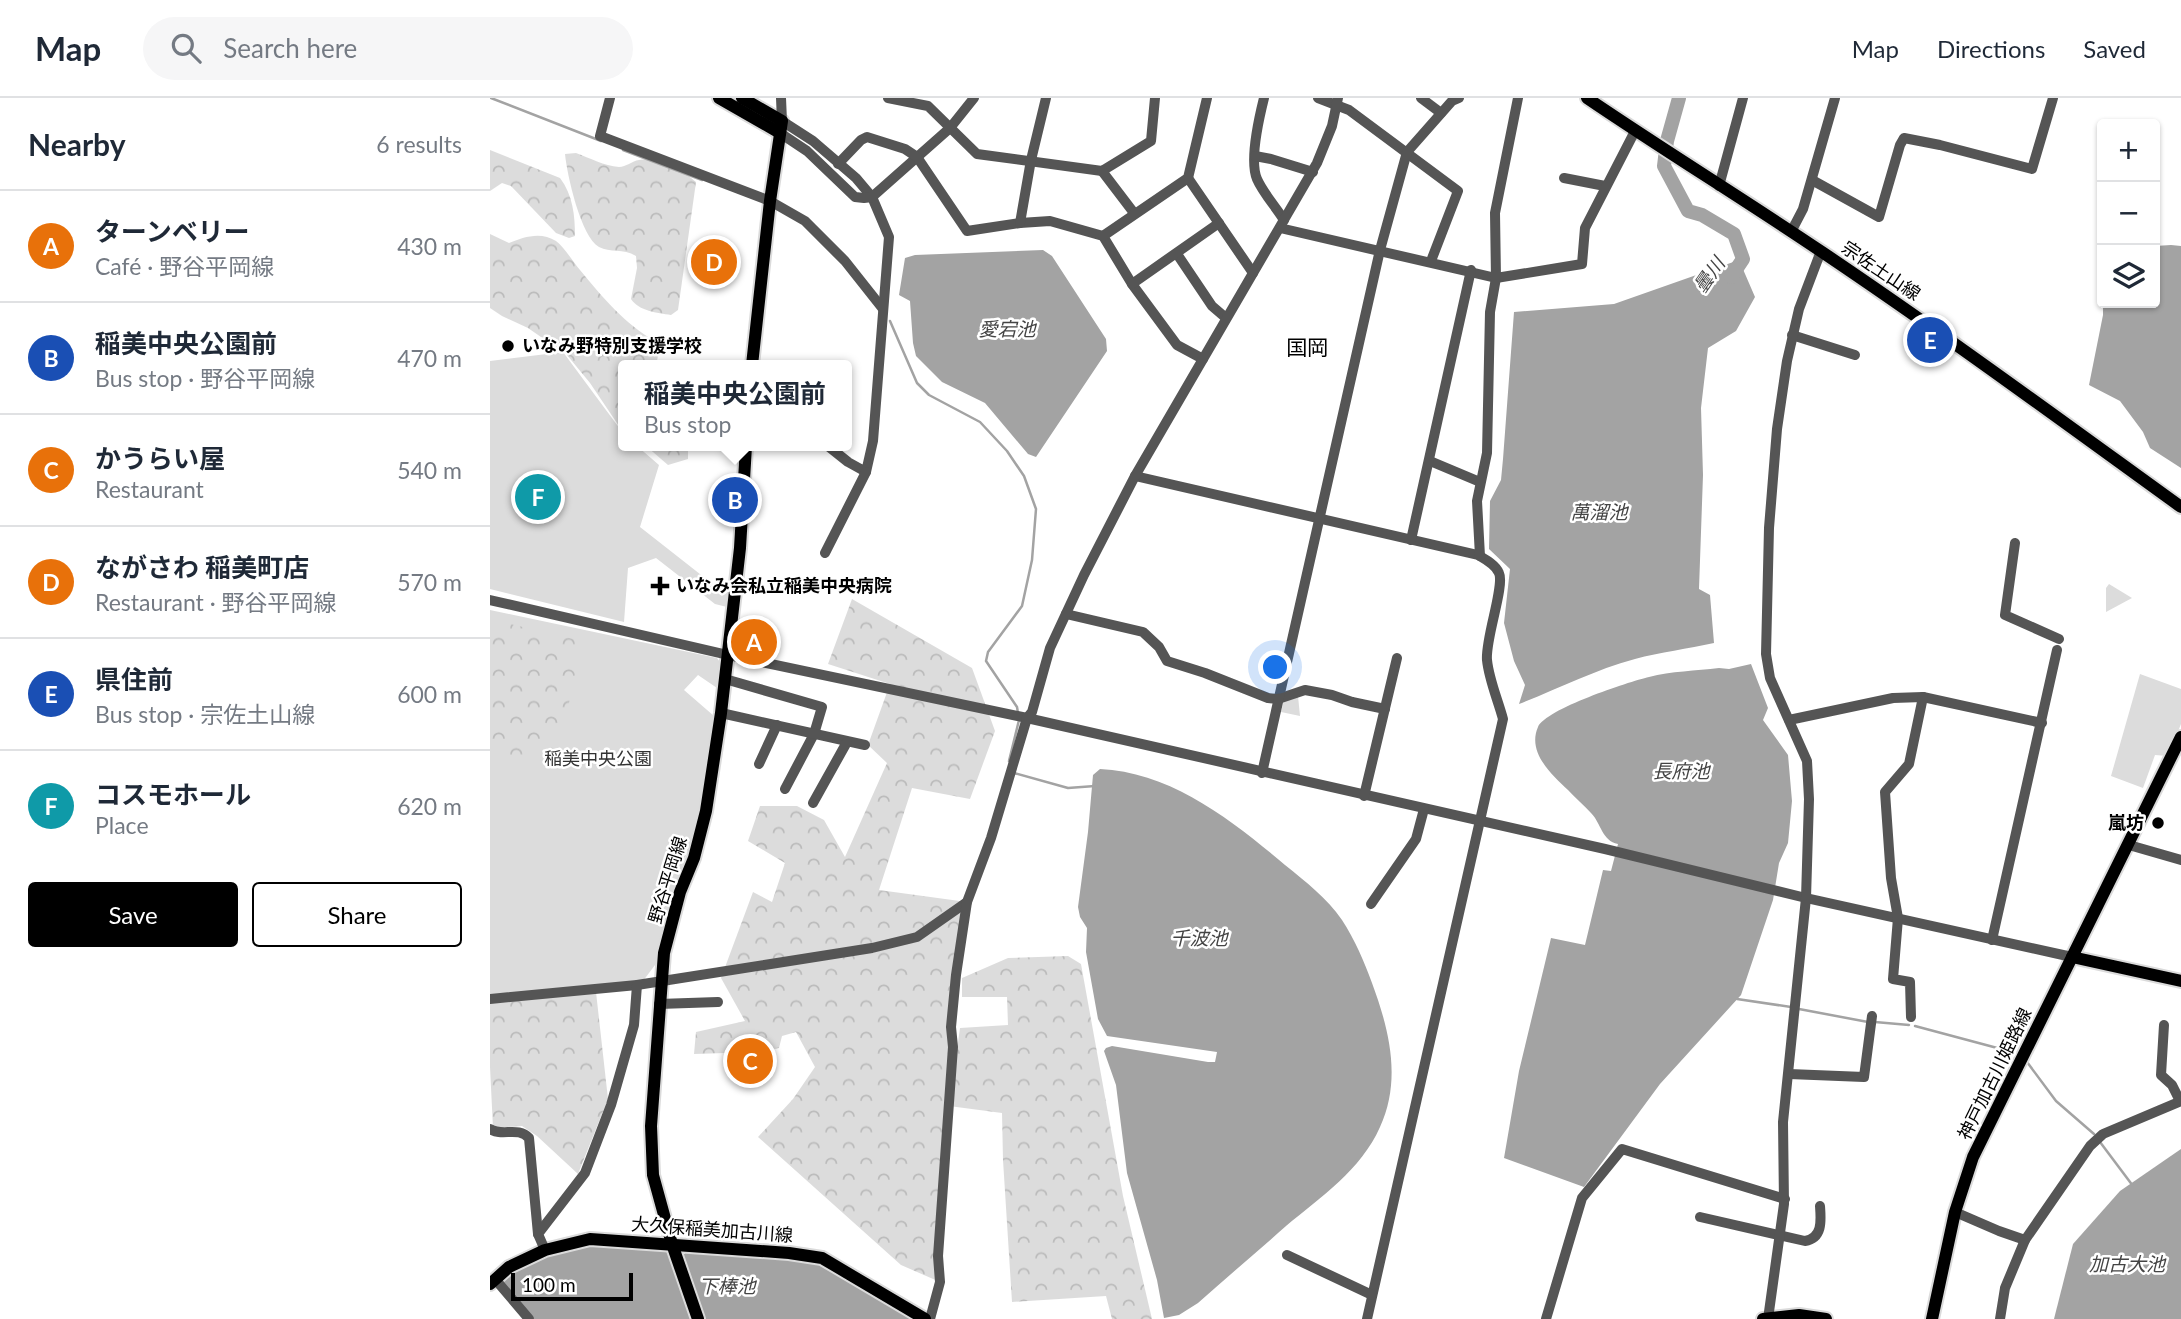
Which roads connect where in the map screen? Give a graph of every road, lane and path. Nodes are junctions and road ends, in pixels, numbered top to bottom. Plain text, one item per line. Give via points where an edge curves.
1 (610, 98) edge
2 (719, 98) edge
3 (742, 98) edge
4 (781, 98) edge
5 (888, 98) edge
6 (974, 98) edge
7 (1046, 98) edge
8 (1155, 98) edge
9 (1207, 98) edge
10 (1264, 98) edge
11 (1318, 98) edge
12 (1421, 98) edge
13 (1459, 98) edge
14 (1518, 98) edge
15 (1587, 98) edge
16 (1743, 98) edge
17 (1835, 98) edge
18 (2053, 98) edge
19 (929, 102) edge
20 (1338, 102) edge
21 (1441, 113) junction
22 (781, 127) junction
23 (950, 128) junction
24 (1635, 131) junction
25 (1408, 152) junction
26 (1255, 156) junction
27 (917, 157) junction
28 (1031, 160) junction
29 (838, 164) junction
30 (1102, 170) junction
31 (1313, 172) junction
32 (1188, 177) junction
33 (1564, 178) dead end
34 (1812, 180) junction
35 (1605, 186) junction
36 (1719, 186) junction
37 (872, 197) junction
38 (770, 201) junction
39 (1134, 213) junction
40 (1020, 222) junction
41 (1219, 223) junction
42 (1282, 224) junction
43 (1790, 232) junction
44 (1103, 236) junction
45 (1380, 250) junction
46 (1821, 251) junction
47 (1177, 254) junction
48 (1431, 261) junction
49 (1471, 270) junction
50 (1253, 273) junction
51 (1496, 278) junction
52 (1132, 285) junction
53 (883, 309) junction
54 (1226, 318) junction
55 (1792, 335) junction
56 (1855, 355) dead end
57 (1203, 359) junction
58 (753, 360) edge
59 (746, 451) edge
60 (834, 451) edge
61 (1430, 461) junction
62 (866, 472) junction
63 (1135, 476) junction
64 (1480, 482) junction
65 (2181, 507) edge
66 (1319, 519) junction
67 (1411, 540) junction
68 (2015, 543) dead end
69 (825, 553) dead end
70 (1480, 556) junction
71 (490, 600) edge
72 (1066, 614) junction
73 (2059, 639) dead end
74 (2057, 650) dead end
75 (728, 655) junction
76 (1397, 658) dead end
77 (725, 679) junction
78 (1923, 697) junction
79 (1278, 699) junction
80 (1385, 709) junction
81 (721, 713) junction
82 (1027, 718) junction
83 (1789, 720) junction
84 (2042, 723) junction
85 (777, 725) junction
86 (814, 734) junction
87 (2181, 737) edge
88 (847, 742) junction
89 (865, 745) dead end
90 (759, 764) dead end
91 (1262, 773) junction
92 (785, 789) dead end
93 (1364, 796) junction
94 (813, 803) dead end
95 (1424, 809) junction
96 (1480, 822) junction
97 (2129, 845) junction
98 (2181, 860) edge
99 (1806, 898) junction
100 (967, 902) junction
101 (1371, 904) dead end
102 (1898, 918) junction
103 (1992, 940) junction
104 (2072, 957) junction
105 (661, 980) junction
106 (2181, 981) edge
107 (637, 985) junction
108 (490, 999) edge
109 (718, 1002) dead end
110 (659, 1004) junction
111 (1872, 1016) dead end
112 (1911, 1017) dead end
113 (2164, 1025) dead end
114 (1789, 1074) junction
115 (2181, 1101) edge
116 (490, 1129) edge
117 (1784, 1199) junction
118 (1820, 1206) dead end
119 (1955, 1212) junction
120 (1700, 1217) dead end
121 (538, 1234) junction
122 (1781, 1236) junction
123 (2025, 1240) junction
124 (672, 1244) junction
125 (545, 1250) junction
126 (1287, 1255) dead end
127 (493, 1282) edge
128 (1372, 1295) junction
129 (1810, 1317) edge
130 (1767, 1318) edge
131 (529, 1319) edge
132 (698, 1319) edge
133 (925, 1319) edge
134 (930, 1319) edge
135 (1367, 1319) edge
136 (1546, 1319) edge
137 (1826, 1319) edge
138 (1932, 1319) edge
139 (2000, 1319) edge

1 - 38 street via 600,136
2 - 22 main road
3 - 22 main road
4 - 22 street
5 - 19 street
6 - 23 street
7 - 28 street
8 - 30 street via 1151,141
9 - 32 street
10 - 26 street
11 - 20 street
12 - 21 street
13 - 21 street
14 - 51 street via 1495,213
15 - 24 main road, 宗佐土山線
16 - 36 street
17 - 34 street
18 - 34 street via 2032,169 1904,138 1879,217
19 - 23 street
20 - 25 street
20 - 31 street
21 - 25 street
22 - 29 street via 813,141
22 - 37 street via 855,197
22 - 38 main road
23 - 27 street
23 - 28 street via 977,154
24 - 35 street
24 - 36 main road, 宗佐土山線
25 - 45 street
25 - 48 street via 1458,191
26 - 31 street
26 - 42 street via 1256,178
27 - 29 street via 867,137
27 - 37 street
27 - 40 street via 967,231
28 - 30 street
28 - 40 street
29 - 37 street
30 - 39 street
31 - 42 street
32 - 39 street
32 - 41 street
33 - 35 street
34 - 43 street
35 - 51 street via 1585,228 1582,264
36 - 43 main road, 宗佐土山線
37 - 53 street via 889,237
38 - 53 street via 824,238
38 - 58 main road
39 - 44 street
40 - 44 street via 1050,221
41 - 47 street
41 - 50 street
42 - 45 street
42 - 50 street
43 - 46 main road, 宗佐土山線
44 - 52 street
45 - 48 street
45 - 66 street
46 - 55 street
46 - 65 main road, 宗佐土山線
47 - 52 street
47 - 54 street via 1212,306
48 - 49 street
49 - 51 street
49 - 61 street
50 - 54 street
51 - 64 street via 1490,312 1488,453
52 - 57 street via 1177,345
53 - 62 street via 873,441
54 - 57 street
55 - 56 street
55 - 83 street via 1777,429 1765,633 1770,678
57 - 63 street
59 - 75 main road, 野谷平岡線
60 - 62 street
61 - 64 street
61 - 67 street
62 - 69 street
63 - 66 street
63 - 72 street
64 - 70 street
66 - 67 street
66 - 79 street
67 - 70 street
68 - 73 street via 2005,615
70 - 96 street via 1499,573 1487,660 1503,719
71 - 75 street
72 - 79 street via 1143,632 1167,661
72 - 82 street
74 - 84 street
75 - 77 main road, 野谷平岡線
75 - 82 street
76 - 80 street
77 - 81 main road, 野谷平岡線
77 - 86 street via 822,707
78 - 83 street via 1893,698
78 - 84 street
78 - 102 street via 1909,764 1885,792
79 - 80 street via 1305,690
79 - 91 street
80 - 93 street
81 - 85 street
81 - 105 main road, 野谷平岡線 via 706,811 680,892
82 - 91 street
82 - 100 street
83 - 99 street via 1807,761
84 - 103 street
85 - 86 street
85 - 90 street
86 - 88 street
86 - 92 street
87 - 97 main road
88 - 89 street
88 - 94 street
91 - 93 street
93 - 95 street
95 - 96 street
95 - 101 street via 1416,839
96 - 99 street
96 - 128 street
97 - 98 street
97 - 104 main road
99 - 102 street
99 - 114 street
100 - 105 street via 917,937
100 - 134 street via 951,1027 940,1282
102 - 103 street
102 - 112 street via 1894,979 1910,982
103 - 104 street
104 - 106 main road
104 - 119 main road, 神戸加古川姫路線 via 1973,1157
105 - 107 street
105 - 110 main road, 野谷平岡線
107 - 108 street
107 - 121 street via 634,1025 585,1173
109 - 110 street
110 - 124 main road, 野谷平岡線 via 651,1126 653,1175
111 - 114 street via 1864,1077
113 - 115 street via 2161,1075
114 - 117 street via 1783,1122
115 - 123 street via 2103,1134 2061,1184
116 - 121 street via 520,1132 529,1138
117 - 122 street
117 - 136 street via 1622,1149 1582,1198
118 - 122 street via 1821,1221 1814,1237 1805,1241
119 - 123 street
119 - 138 main road, 神戸加古川姫路線
120 - 122 street
121 - 125 street
122 - 130 street
123 - 139 street via 2005,1288
124 - 125 main road, 大久保稲美加古川線 via 590,1239
124 - 132 main road, 野谷平岡線
124 - 133 main road, 大久保稲美加古川線 via 822,1258
125 - 127 main road, 大久保稲美加古川線 via 509,1267
126 - 128 street
127 - 131 street
128 - 135 street
129 - 130 main road
129 - 137 main road

